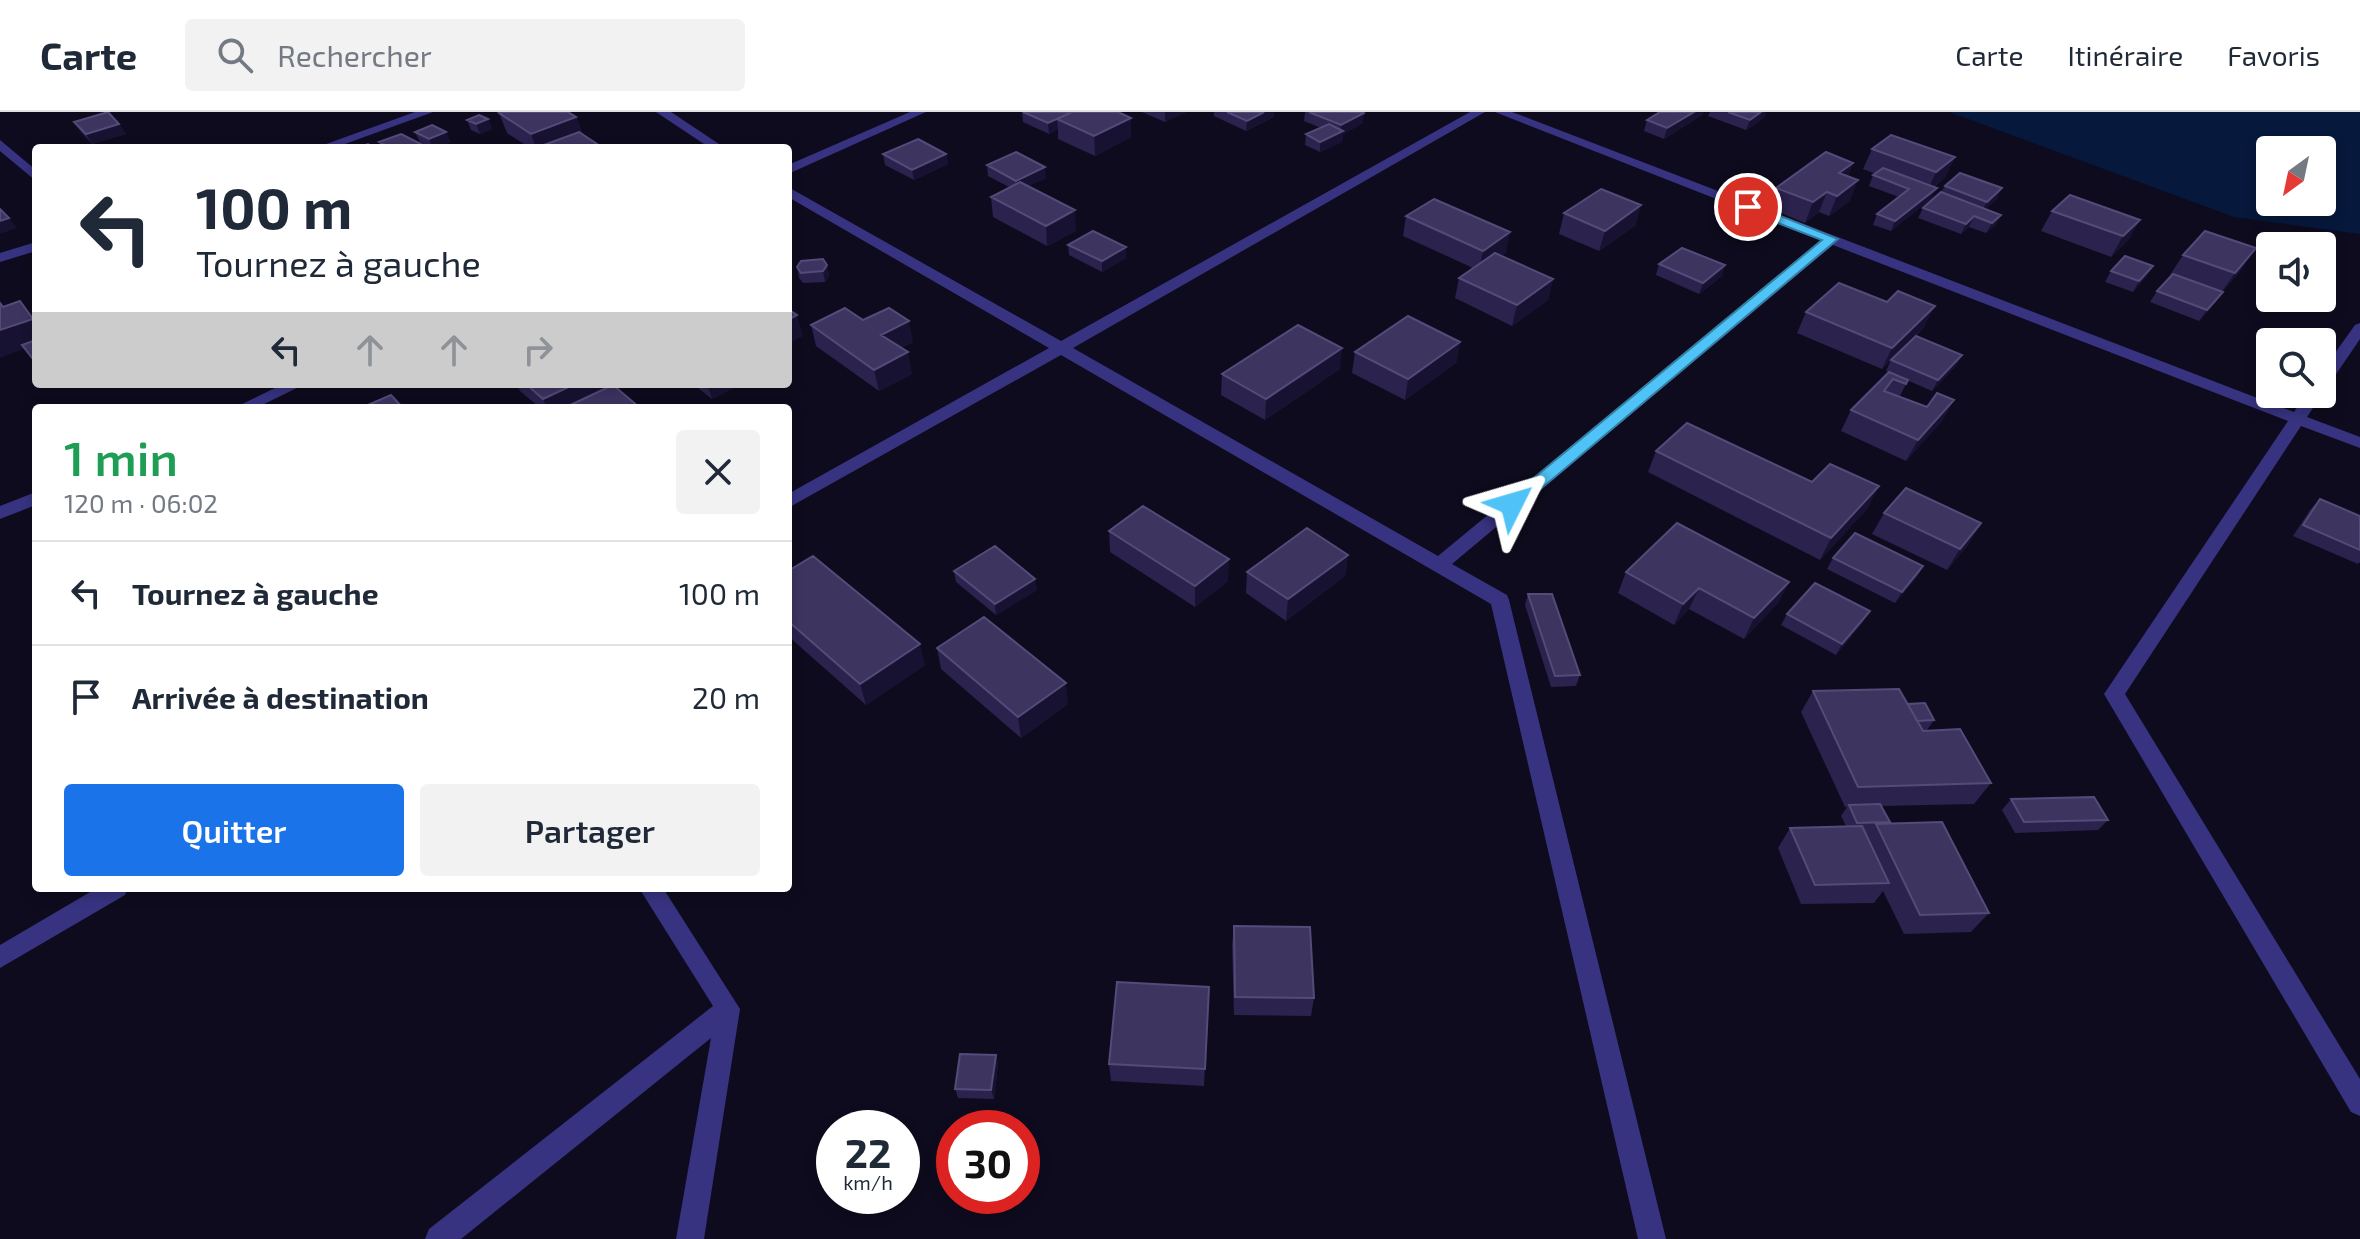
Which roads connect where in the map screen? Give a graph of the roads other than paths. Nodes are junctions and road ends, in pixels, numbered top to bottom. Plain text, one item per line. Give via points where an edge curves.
1 (427, 112) edge
2 (662, 112) edge
3 (920, 112) edge
4 (1479, 112) edge
5 (1501, 112) edge
6 (0, 144) edge
7 (333, 144) edge
8 (713, 144) edge
9 (792, 168) edge
10 (32, 173) edge
11 (792, 193) edge
12 (1831, 239) junction
13 (32, 247) edge
14 (0, 258) edge
15 (2360, 328) edge
16 (1062, 350) junction
17 (2336, 363) edge
18 (269, 389) edge
19 (248, 404) edge
20 (283, 404) edge
21 (2304, 408) edge
22 (2297, 418) junction
23 (2360, 443) edge
24 (32, 500) edge
25 (792, 500) edge
26 (0, 513) edge
27 (1439, 565) junction
28 (110, 892) edge
29 (653, 892) edge
30 (0, 957) edge
31 (728, 1009) junction
32 (2360, 1103) edge
33 (439, 1239) edge
34 (690, 1239) edge
35 (1652, 1239) edge

1 - 7 street
2 - 8 street
3 - 9 street
4 - 16 street
5 - 12 street
6 - 10 street
11 - 16 street
12 - 22 street
12 - 27 street
13 - 14 street
15 - 17 street
16 - 25 street
16 - 27 street
18 - 19 street
18 - 20 street
21 - 22 street
22 - 23 street
22 - 32 street via 2114,694
24 - 26 street
27 - 35 street via 1500,600
28 - 30 street
29 - 31 street
31 - 33 street
31 - 34 street

